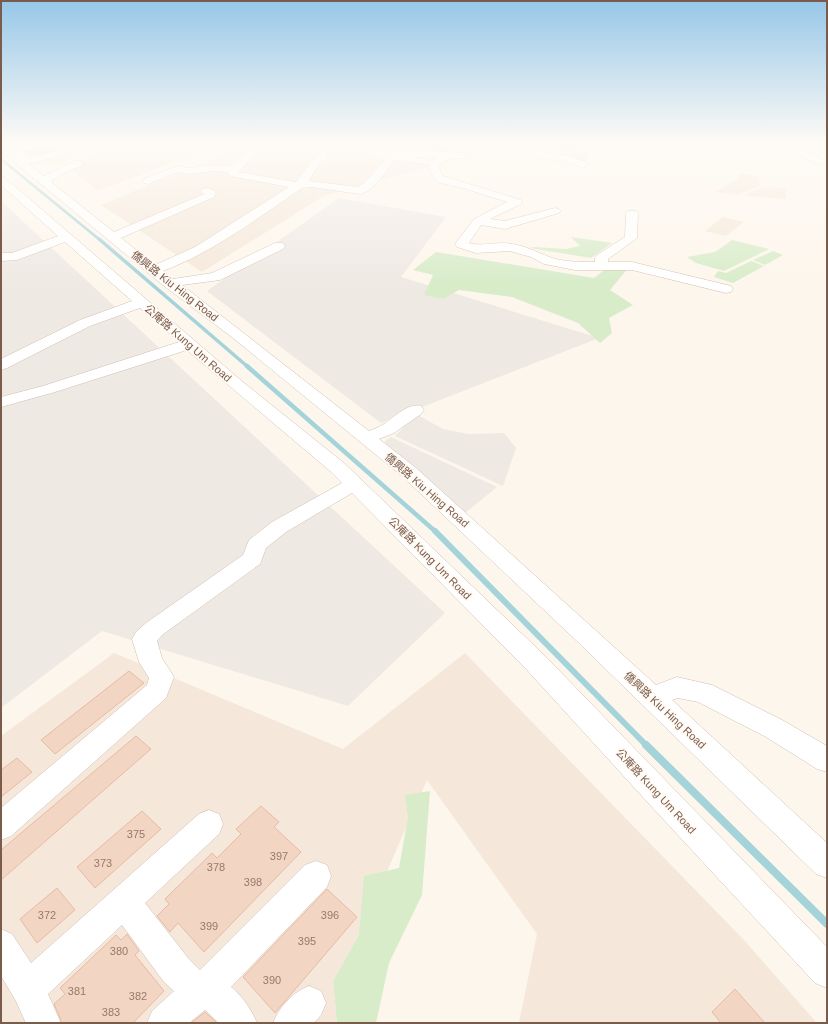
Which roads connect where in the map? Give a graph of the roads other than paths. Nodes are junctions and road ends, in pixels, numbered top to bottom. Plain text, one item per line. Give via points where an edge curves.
1 (12, 190) edge
2 (54, 190) edge
3 (292, 190) edge
4 (352, 190) edge
5 (362, 190) edge
6 (480, 190) edge
7 (206, 191) dead end
8 (555, 211) dead end
9 (632, 213) dead end
10 (478, 221) junction
11 (114, 237) junction
12 (67, 238) junction
13 (279, 246) dead end
14 (1, 257) edge
15 (602, 265) junction
16 (152, 270) junction
17 (169, 283) junction
18 (726, 289) dead end
19 (142, 302) junction
20 (189, 344) junction
21 (1, 365) edge
22 (1, 402) edge
23 (415, 410) dead end
24 (366, 438) junction
25 (354, 484) junction
26 (652, 698) junction
27 (827, 760) edge
28 (209, 824) dead end
29 (1, 826) edge
30 (827, 863) edge
31 (316, 876) dead end
32 (124, 902) junction
33 (1, 945) edge
34 (827, 971) edge
35 (28, 989) junction
36 (206, 989) junction
37 (42, 1023) edge
38 (164, 1023) edge
39 (240, 1023) edge

1 - 12 street, 公庵路 Kung Um Road
2 - 11 street, 僑興路 Kiu Hing Road
3 - 16 street via 200,250
4 - 5 street
6 - 10 street via 517,202
7 - 11 street via 211,193 210,195
8 - 10 street via 505,225
9 - 15 street via 632,238 601,258
10 - 15 street via 462,241 461,244 464,246 476,249 510,247 561,264
11 - 16 street, 僑興路 Kiu Hing Road
12 - 14 street via 13,257
12 - 19 street, 公庵路 Kung Um Road
13 - 17 street via 215,277
15 - 18 street via 632,266
16 - 17 street, 僑興路 Kiu Hing Road
17 - 24 street, 僑興路 Kiu Hing Road
19 - 20 street, 公庵路 Kung Um Road
19 - 21 street via 84,323
20 - 22 street via 63,385
20 - 25 street, 公庵路 Kung Um Road via 337,466
23 - 24 street via 388,428
24 - 26 street, 僑興路 Kiu Hing Road via 414,477
25 - 29 street via 279,527 256,545 252,559 144,639 151,662 162,677 157,691
25 - 34 street, 公庵路 Kung Um Road via 536,663
26 - 27 street via 677,687 703,692 775,729
26 - 30 street, 僑興路 Kiu Hing Road
28 - 32 street
31 - 36 street
32 - 35 street
32 - 36 street via 176,970 189,983
33 - 35 street
35 - 37 street
36 - 38 street via 183,1005
36 - 39 street via 227,1006

